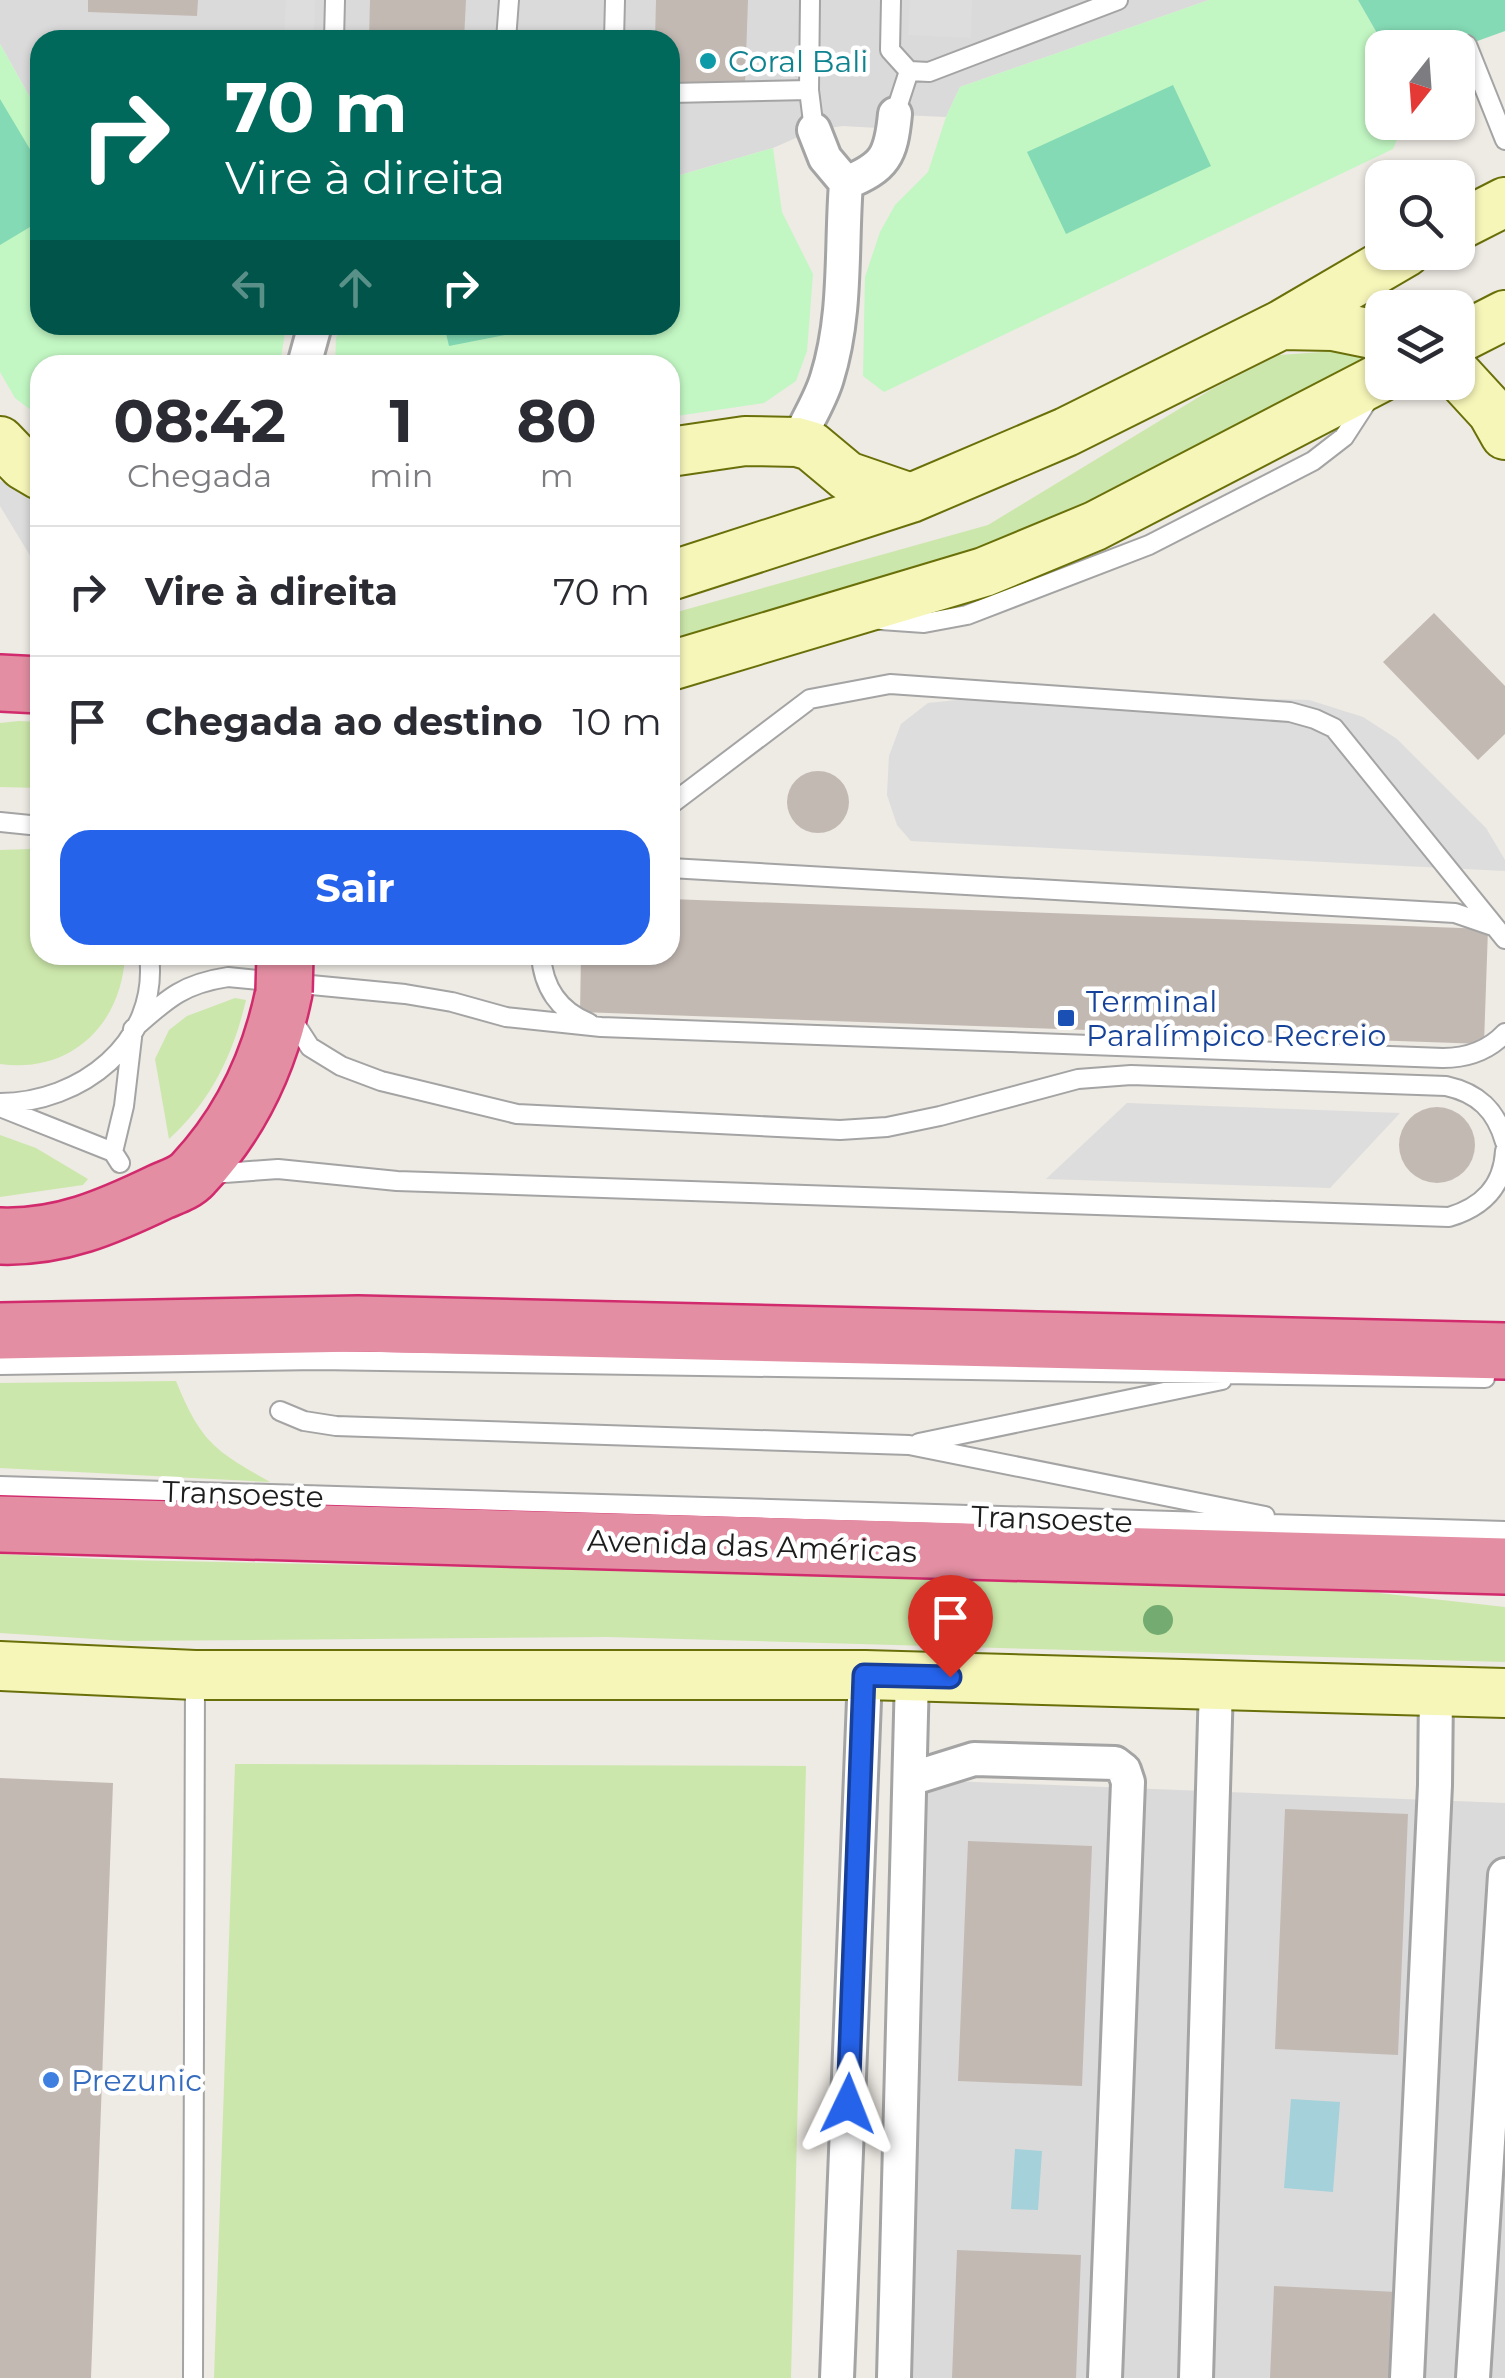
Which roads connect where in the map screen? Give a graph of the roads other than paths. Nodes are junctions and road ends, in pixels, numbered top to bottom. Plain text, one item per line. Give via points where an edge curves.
1 (335, 0) edge
2 (509, 0) edge
3 (615, 0) edge
4 (810, 0) edge
5 (892, 0) edge
6 (1118, 0) edge
7 (334, 30) edge
8 (507, 30) edge
9 (614, 30) edge
10 (1475, 65) edge
11 (909, 71) junction
12 (809, 90) junction
13 (680, 92) edge
14 (895, 114) joint
15 (814, 130) joint
16 (1505, 140) edge
17 (846, 183) junction
18 (1505, 202) edge
19 (1475, 217) edge
20 (1375, 270) edge
21 (1505, 315) edge
22 (1280, 325) junction
23 (1475, 330) edge
24 (1365, 332) edge
25 (1365, 387) edge
26 (1475, 394) edge
27 (1505, 435) edge
28 (0, 441) edge
29 (797, 442) junction
30 (680, 451) edge
31 (30, 469) edge
32 (911, 498) junction
33 (680, 573) edge
34 (680, 663) edge
35 (680, 797) edge
36 (0, 822) edge
37 (30, 825) edge
38 (680, 869) edge
39 (1505, 939) edge
40 (148, 965) edge
41 (543, 965) edge
42 (284, 982) edge
43 (601, 1027) junction
44 (134, 1029) junction
45 (1505, 1033) edge
46 (0, 1105) edge
47 (1505, 1142) edge
48 (1505, 1151) edge
49 (191, 1177) junction
50 (0, 1236) edge
51 (0, 1331) edge
52 (1505, 1351) edge
53 (0, 1365) edge
54 (1254, 1374) junction
55 (1505, 1378) edge
56 (280, 1412) dead end
57 (909, 1445) junction
58 (0, 1486) edge
59 (0, 1524) edge
60 (1317, 1527) junction
61 (1505, 1530) edge
62 (1505, 1566) edge
63 (0, 1666) edge
64 (194, 1675) junction
65 (864, 1675) junction
66 (912, 1676) junction
67 (1216, 1685) junction
68 (1436, 1691) junction
69 (1505, 1693) edge
70 (910, 1779) junction
71 (1505, 1875) edge
72 (193, 2378) edge
73 (836, 2378) edge
74 (894, 2378) edge
75 (1106, 2378) edge
76 (1196, 2378) edge
77 (1407, 2378) edge
78 (1472, 2378) edge

1 - 7 lane
2 - 8 lane
3 - 9 lane
4 - 12 lane
5 - 11 lane via 890,50
6 - 11 lane via 929,72
10 - 16 lane
11 - 14 lane
12 - 13 lane
12 - 15 lane
14 - 17 street via 884,162
15 - 17 street
17 - 29 street via 839,323 827,380
18 - 19 main road
20 - 22 main road
21 - 23 main road
22 - 24 main road
22 - 32 main road via 1066,432
25 - 34 main road via 1096,526 984,572
26 - 27 main road
28 - 31 main road
29 - 30 main road
29 - 32 main road via 847,476
32 - 33 main road
35 - 39 lane via 810,698 850,689 890,684 1290,712 1334,728
36 - 37 lane
38 - 39 lane via 1455,913 1483,920
40 - 44 lane
41 - 43 lane via 560,1004
42 - 47 lane via 295,1026 310,1047 341,1066 518,1114 840,1130 940,1116 1078,1079 1151,1076 1446,1086 1479,1098
42 - 49 highway via 275,1038 260,1076
43 - 44 lane via 506,1017 405,994 228,977 174,992
43 - 45 lane via 1443,1058 1472,1055
44 - 46 lane via 88,1080 58,1096
44 - 46 lane via 116,1158
48 - 49 lane via 1498,1183 1485,1200 1449,1217 397,1181 278,1169
49 - 50 highway via 88,1225
51 - 52 highway via 358,1324
53 - 54 lane via 318,1360
54 - 55 lane
54 - 57 lane
56 - 57 lane via 336,1426
57 - 60 lane
58 - 60 lane, Transoeste
59 - 62 highway, Avenida das Américas
60 - 61 lane, Transoeste
63 - 64 main road
64 - 65 main road
64 - 72 lane
65 - 66 main road
65 - 73 street
66 - 67 main road
66 - 70 street
67 - 68 main road
67 - 76 street
68 - 69 main road
68 - 77 street
70 - 74 street
70 - 75 street via 974,1759 1115,1763 1128,1782
71 - 78 street

